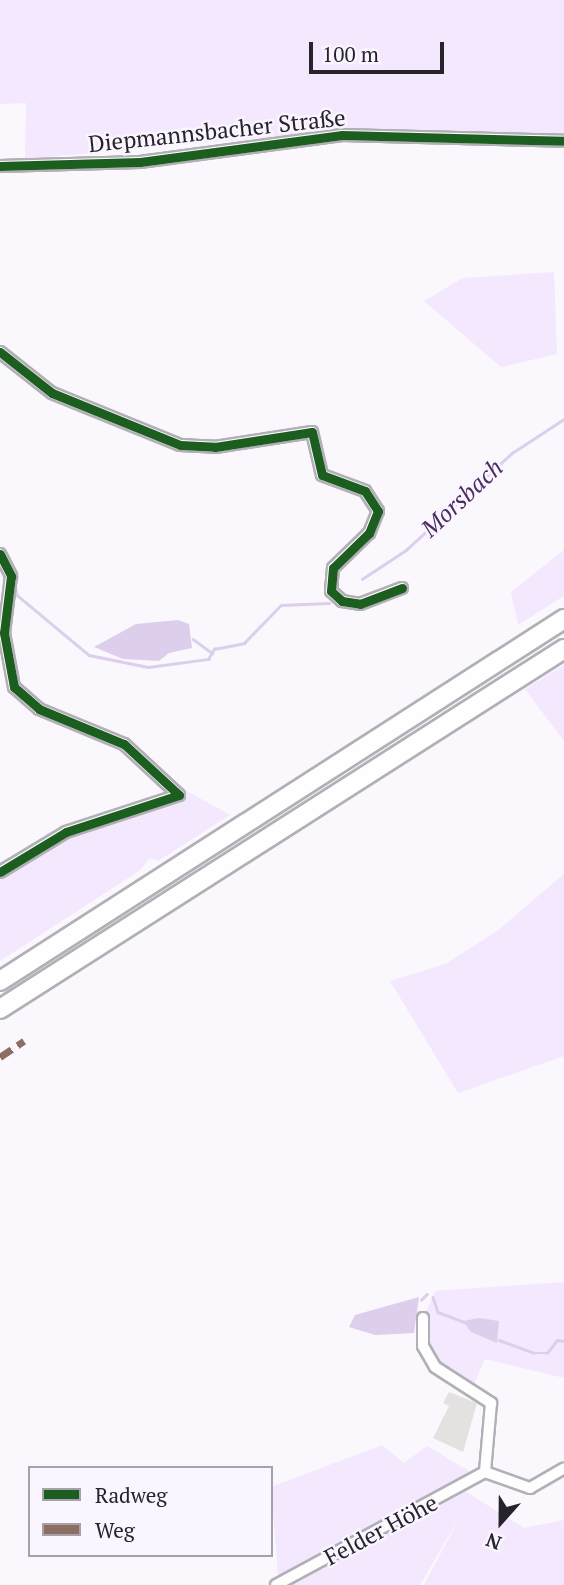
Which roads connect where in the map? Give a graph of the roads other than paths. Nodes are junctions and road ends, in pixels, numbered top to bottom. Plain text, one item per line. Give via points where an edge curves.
1 (564, 141) edge
2 (0, 166) edge
3 (0, 352) edge
4 (0, 554) edge
5 (402, 588) dead end
6 (564, 619) edge
7 (564, 649) edge
8 (0, 872) edge
9 (0, 981) edge
10 (3, 1008) edge
11 (423, 1318) dead end
12 (564, 1468) edge
13 (485, 1472) junction
14 (276, 1585) edge

1 - 2 street, Diepmannsbacher Straße via 342,135 140,162
3 - 5 street via 52,393 180,445 215,447 312,432 322,475 365,491 377,511 369,533 333,568 331,591 342,601 360,604
4 - 8 street via 11,576 5,641 12,681 26,701 124,744 179,794 66,832
6 - 9 highway
7 - 10 highway
11 - 13 street via 423,1346 435,1367 491,1404
12 - 13 street via 530,1488
13 - 14 street, Felder Höhe

